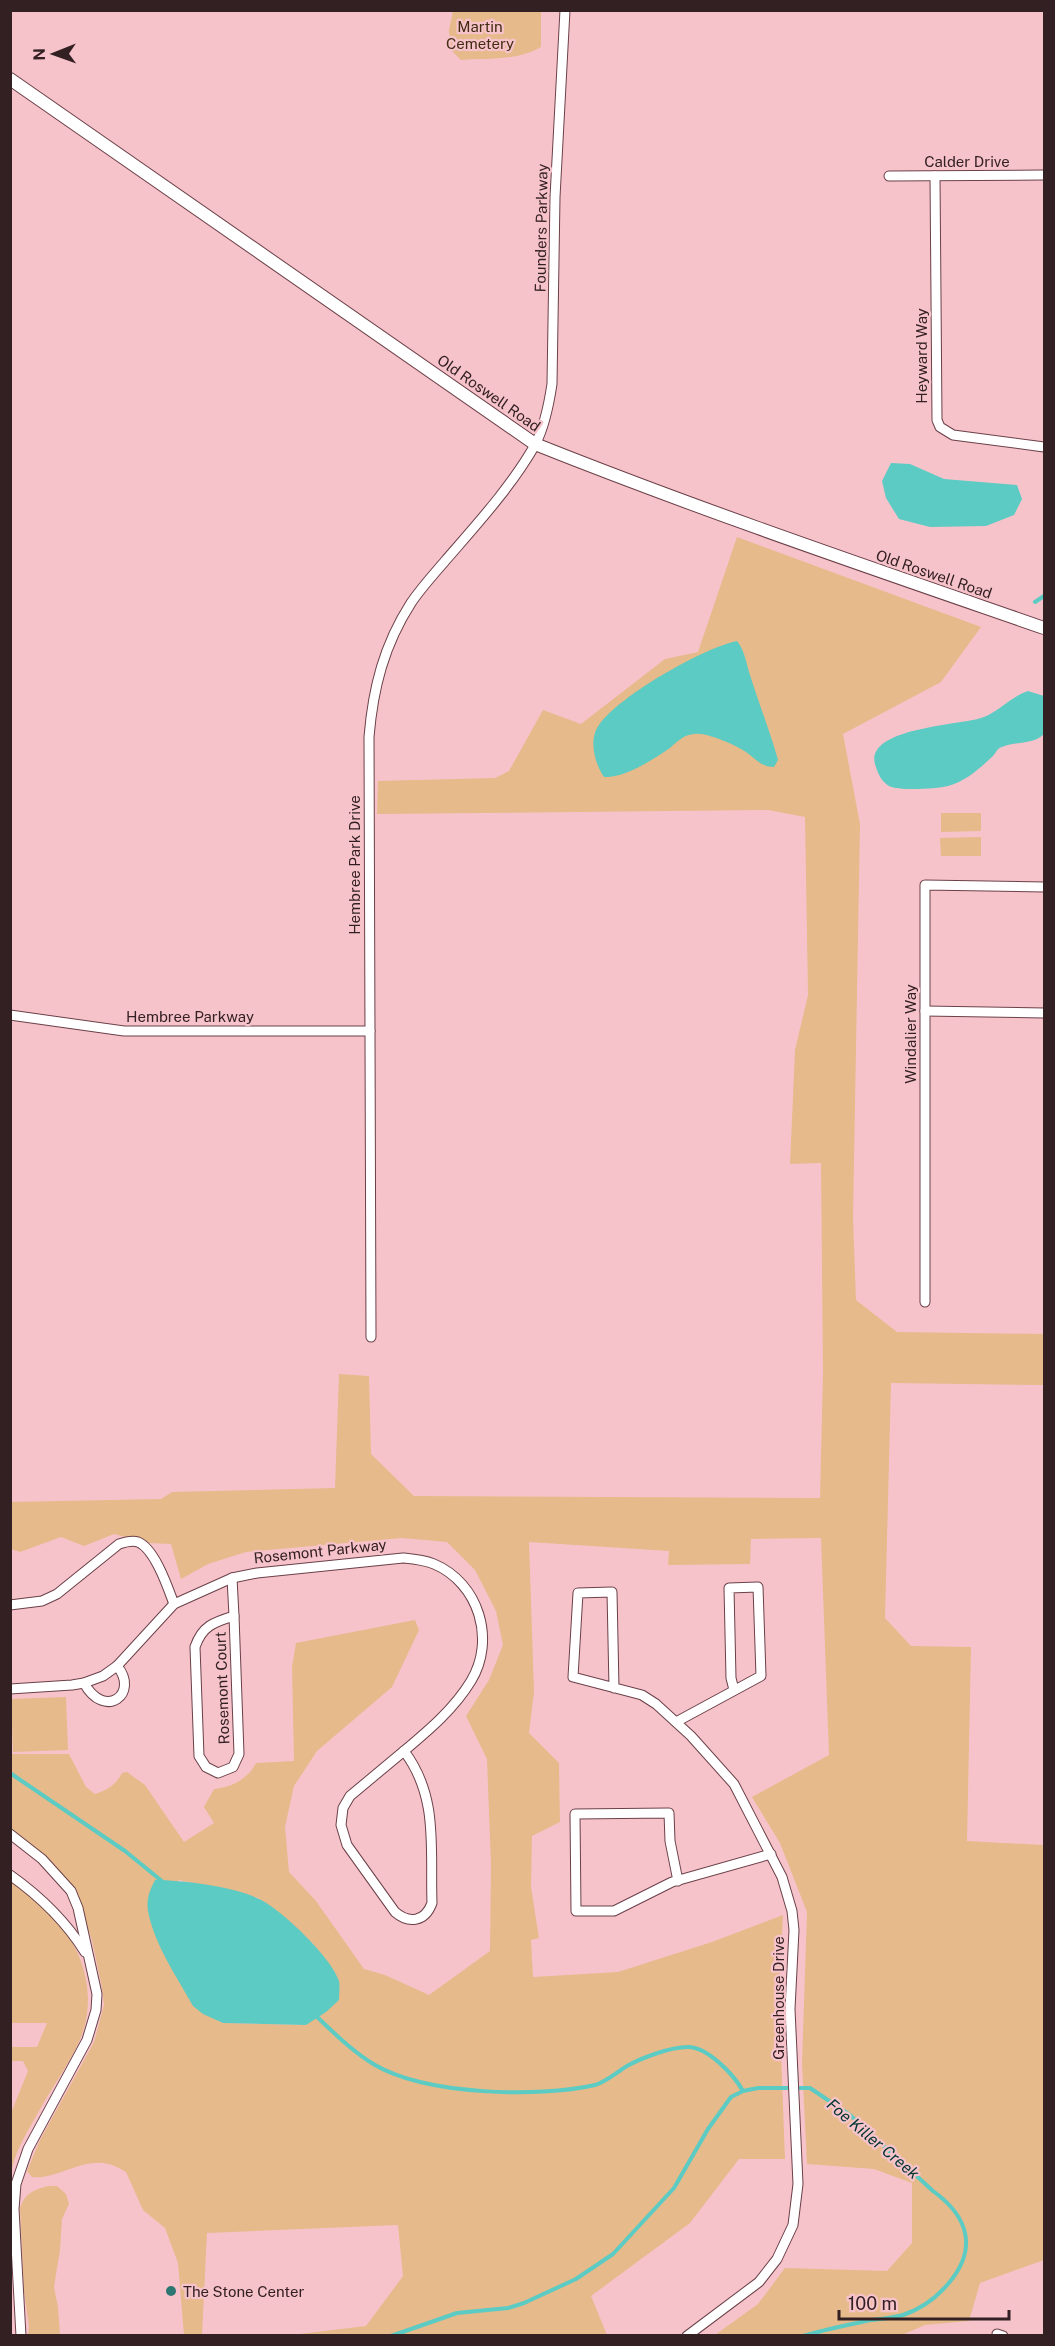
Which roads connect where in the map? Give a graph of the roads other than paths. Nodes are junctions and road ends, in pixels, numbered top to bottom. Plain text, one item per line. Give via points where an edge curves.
1 (565, 10) edge
2 (10, 79) edge
3 (1044, 175) edge
4 (890, 176) dead end
5 (934, 176) junction
6 (536, 444) junction
7 (1044, 447) edge
8 (1044, 628) edge
9 (1044, 887) edge
10 (924, 1011) junction
11 (1044, 1013) edge
12 (10, 1015) edge
13 (370, 1031) junction
14 (925, 1302) dead end
15 (371, 1336) dead end
16 (232, 1578) junction
17 (174, 1604) junction
18 (10, 1605) edge
19 (234, 1616) junction
20 (117, 1666) junction
21 (84, 1683) junction
22 (614, 1688) junction
23 (10, 1689) edge
24 (734, 1690) junction
25 (676, 1722) junction
26 (404, 1751) junction
27 (10, 1834) edge
28 (771, 1854) junction
29 (10, 1875) edge
30 (678, 1881) junction
31 (90, 1959) junction
32 (20, 2335) edge
33 (687, 2336) edge

1 - 6 street, Founders Parkway via 555,197 552,384 548,411
2 - 6 street, Old Roswell Road
3 - 5 street, Calder Drive
4 - 5 street, Calder Drive
5 - 7 street, Heyward Way via 937,420 952,435
6 - 8 street, Old Roswell Road
6 - 13 street, Hembree Park Drive via 498,499 411,603 378,674 369,736
9 - 10 street, Windalier Way via 925,885
10 - 11 street
10 - 14 street, Windalier Way
12 - 13 street, Hembree Parkway via 124,1031
13 - 15 street, Hembree Park Drive
16 - 17 street, Rosemont Parkway
16 - 19 street, Rosemont Court
16 - 26 street, Rosemont Parkway via 403,1557 434,1564 460,1582 481,1619 479,1663 451,1708
17 - 18 street via 148,1550 140,1543 128,1541 57,1594 42,1601
17 - 20 street, Rosemont Parkway
19 - 19 street, Rosemont Court via 239,1754 233,1767 218,1773 206,1767 200,1756 195,1647 206,1626
20 - 21 street, Rosemont Parkway
20 - 21 street via 126,1684 116,1700 97,1700
21 - 23 street, Rosemont Parkway
22 - 22 street, Greenhouse Drive via 573,1677 578,1593 612,1592
22 - 25 street, Greenhouse Drive via 642,1695
24 - 24 street via 761,1676 758,1587 729,1588
24 - 25 street
25 - 28 street, Greenhouse Drive via 734,1784
26 - 26 street, Rosemont Parkway via 350,1797 340,1825 347,1845 395,1912 412,1920 425,1915 432,1903 430,1812 422,1779
27 - 31 street via 42,1859 70,1891
28 - 30 street
28 - 33 street, Greenhouse Drive via 788,1895 794,1930 790,2009 797,2202 793,2225 777,2259 759,2282
29 - 31 street via 56,1912
30 - 30 street via 614,1911 576,1911 575,1814 669,1813
31 - 32 street via 97,1994 92,2028 28,2149 16,2184

